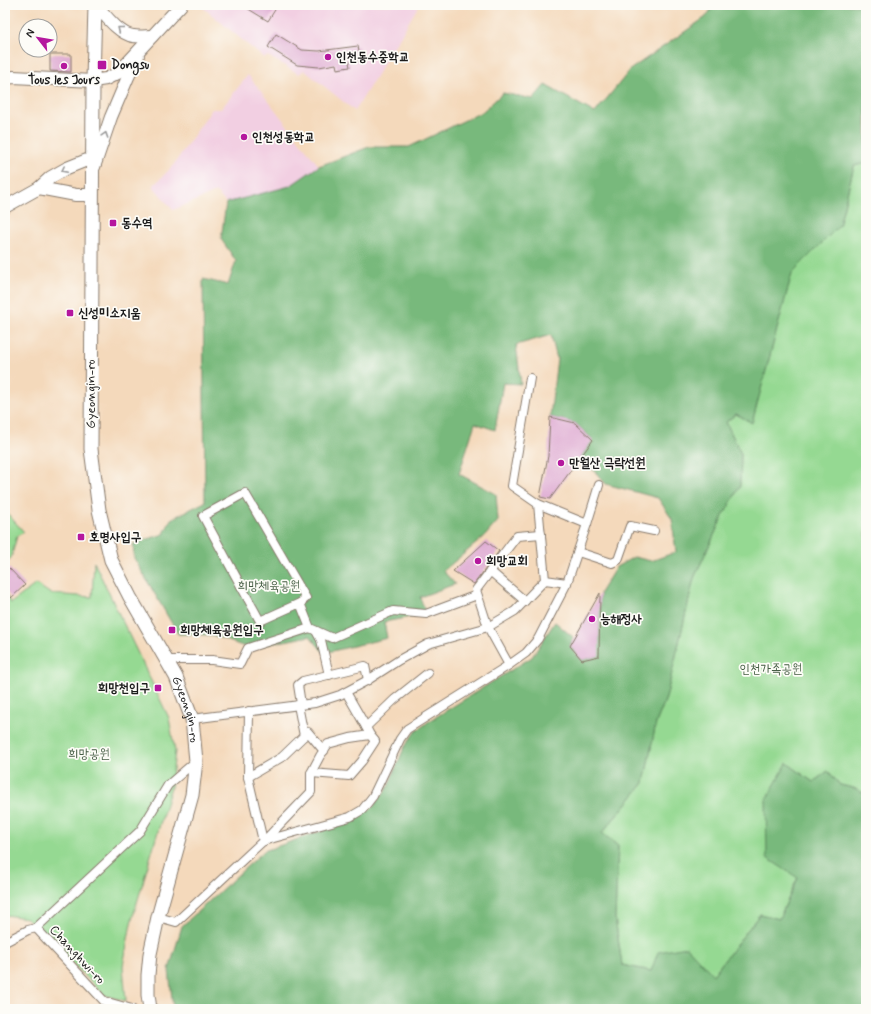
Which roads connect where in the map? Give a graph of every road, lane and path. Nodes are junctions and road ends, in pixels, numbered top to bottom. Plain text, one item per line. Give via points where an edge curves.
1 (95, 5) edge
2 (181, 5) edge
3 (149, 39) junction
4 (5, 79) edge
5 (93, 81) junction
6 (92, 158) junction
7 (92, 172) junction
8 (39, 188) junction
9 (92, 195) junction
10 (5, 207) edge
11 (530, 378) dead end
12 (599, 485) dead end
13 (538, 504) junction
14 (587, 524) junction
15 (654, 531) dead end
16 (541, 534) junction
17 (578, 552) junction
18 (490, 571) junction
19 (546, 580) junction
20 (567, 583) junction
21 (477, 595) junction
22 (525, 601) junction
23 (300, 603) junction
24 (488, 627) junction
25 (313, 629) junction
26 (166, 660) junction
27 (509, 665) junction
28 (428, 673) dead end
29 (329, 675) junction
30 (368, 680) junction
31 (346, 692) junction
32 (300, 704) junction
33 (249, 711) junction
34 (192, 718) junction
35 (368, 731) junction
36 (304, 736) junction
37 (324, 751) junction
38 (196, 761) junction
39 (311, 773) junction
40 (248, 777) junction
41 (263, 841) junction
42 (158, 917) junction
43 (36, 928) junction
44 (5, 942) edge
45 (132, 1009) edge
46 (150, 1009) edge

3 -> 1 street via 120,30
1 - 5 main road, Gyeongin-ro
2 - 3 street
3 - 5 street via 118,73 106,79
7 -> 3 street via 128,76
4 - 5 street via 13,77
5 - 6 main road, Gyeongin-ro
6 - 7 main road, Gyeongin-ro
6 -> 8 street via 51,177
7 - 9 main road, Gyeongin-ro
8 - 9 street via 76,195
8 - 10 street
9 - 26 main road, Gyeongin-ro via 91,449 99,510 111,560
11 - 13 street via 512,486
12 - 14 street
13 - 14 street
13 - 16 street
14 - 17 street
15 - 17 street via 630,526 618,560 612,563
16 - 18 street via 517,536
16 - 19 street
17 - 20 street
18 - 21 street via 476,590
18 - 22 street
19 - 20 street
19 - 22 street
20 - 27 street via 538,638 526,653
21 - 24 street
21 - 25 street via 426,614 393,611 332,638
22 - 24 street
23 - 23 street via 306,598 245,493 203,516 260,621
23 - 25 street
24 - 27 street
24 - 30 street via 428,644
25 - 26 street, Gyeongin-ro via 248,648 240,664 212,660
25 - 29 street via 321,640
26 - 34 main road, Gyeongin-ro via 176,677
27 - 41 street via 407,729 373,796 362,810 350,817
28 - 35 street via 394,700
29 - 30 street via 365,666
29 - 32 street via 303,681 298,685
30 - 31 street
31 - 32 street
31 - 35 street
32 - 33 street
32 - 36 street
33 - 34 street
33 - 40 street
34 - 38 main road, Gyeongin-ro
35 - 37 street via 328,744
35 - 39 street via 375,741 349,776
36 - 37 street via 308,732
36 - 40 street via 282,757
37 - 39 street
38 - 42 main road, Gyeongin-ro via 192,795
38 - 43 street, Gyeongin-ro via 168,785 140,831
39 - 41 street via 311,792
40 - 41 street
41 - 42 street via 176,922
42 - 46 main road, Gyeongin-ro via 150,954
43 - 44 street, Changhwi-ro
43 - 45 street, Changhwi-ro via 104,1001

